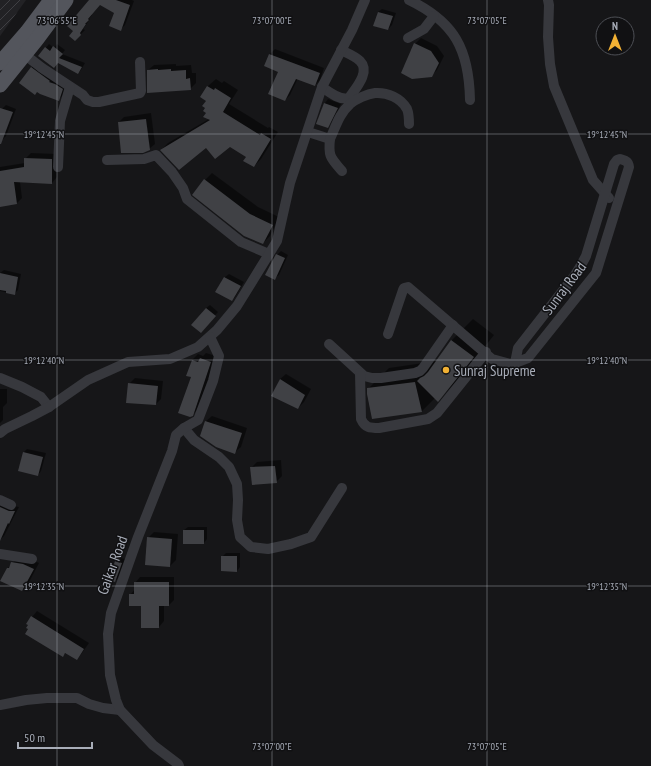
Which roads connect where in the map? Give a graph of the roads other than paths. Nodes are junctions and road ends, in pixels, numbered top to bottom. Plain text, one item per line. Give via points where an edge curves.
1 (51, 0) edge
2 (66, 0) edge
3 (365, 0) edge
4 (409, 0) edge
5 (548, 0) edge
6 (434, 16) junction
7 (408, 38) dead end
8 (341, 50) junction
9 (24, 54) junction
10 (140, 62) dead end
11 (0, 63) edge
12 (0, 85) edge
13 (70, 87) junction
14 (322, 87) junction
15 (470, 100) dead end
16 (409, 124) dead end
17 (308, 132) junction
18 (330, 139) junction
19 (107, 160) dead end
20 (58, 167) dead end
21 (342, 171) dead end
22 (605, 194) junction
23 (617, 206) junction
24 (269, 254) junction
25 (586, 256) junction
26 (600, 261) junction
27 (575, 275) junction
28 (588, 284) junction
29 (453, 325) junction
30 (388, 334) dead end
31 (210, 337) junction
32 (329, 344) dead end
33 (486, 352) junction
34 (515, 363) junction
35 (360, 373) junction
36 (0, 378) edge
37 (49, 407) junction
38 (184, 428) junction
39 (0, 433) edge
40 (342, 488) dead end
41 (0, 500) edge
42 (11, 505) dead end
43 (0, 554) edge
44 (32, 559) dead end
45 (0, 705) edge
46 (120, 710) junction
47 (179, 766) edge

1 - 11 main road
2 - 9 main road
3 - 8 street
4 - 6 street
5 - 22 street via 548,37 554,86 594,180
6 - 7 street via 424,29
6 - 15 street via 446,25 462,49 470,82
8 - 14 street
8 - 14 street via 362,64 363,77 349,98 345,99
9 - 12 main road
9 - 13 street
10 - 13 street via 140,93 93,102
13 - 20 street via 60,121
14 - 17 street
16 - 18 street via 409,116 402,102 387,94 375,93 361,97 342,113
17 - 18 street
17 - 24 street via 290,183 277,241
18 - 21 street via 330,154
19 - 24 street via 144,159 156,155 172,172 188,199 241,242
22 - 23 street
22 - 23 street, Sunraj Road via 614,164 620,159 627,161 629,167
22 - 25 street
23 - 26 street, Sunraj Road
24 - 31 street via 237,306
25 - 26 street
25 - 27 street
26 - 28 street, Sunraj Road via 596,273
27 - 28 street
27 - 34 street via 518,348
28 - 34 street, Sunraj Road via 528,358
29 - 30 street via 406,287
29 - 33 street
29 - 35 street via 420,371 381,378 372,378
31 - 37 street via 198,347 170,359 128,362 88,380
31 - 38 street via 219,356 213,381 198,420
32 - 35 street
33 - 34 street via 492,359
33 - 35 street via 437,413 428,419 379,428 367,427 361,419
36 - 37 street via 41,397
37 - 39 street
38 - 40 street via 194,440 229,466 237,484 237,520 240,537 251,547 268,549 311,538
38 - 46 street, Gaikar Road via 176,435 111,612 108,634 110,675
41 - 42 street
43 - 44 street
45 - 46 street via 47,698 77,698 103,708
46 - 47 street via 153,745

